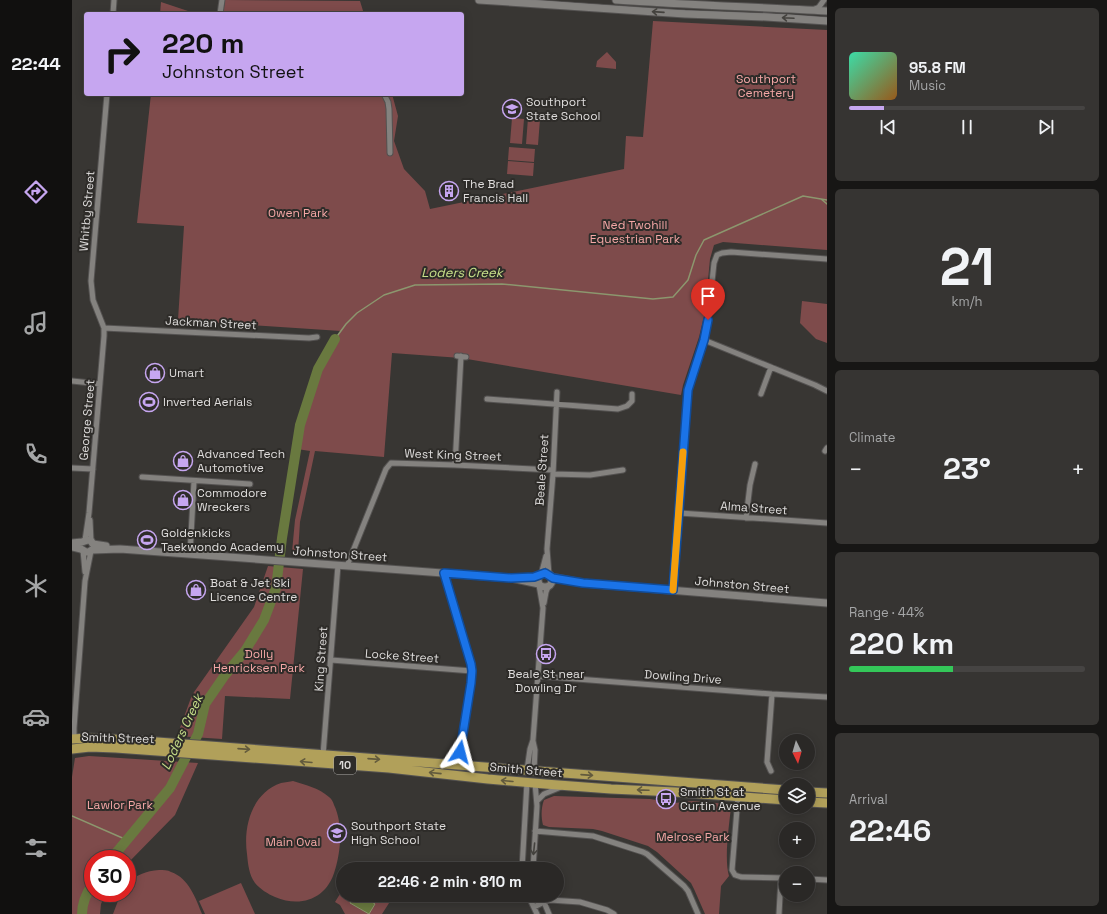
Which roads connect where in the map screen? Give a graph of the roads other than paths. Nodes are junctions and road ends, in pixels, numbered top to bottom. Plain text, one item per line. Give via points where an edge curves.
1 (114, 0) edge
2 (222, 0) edge
3 (479, 0) edge
4 (616, 0) edge
5 (824, 0) edge
6 (675, 2) edge
7 (687, 2) edge
8 (827, 4) edge
9 (812, 10) junction
10 (827, 11) edge
11 (113, 12) edge
12 (220, 12) edge
13 (827, 21) edge
14 (107, 96) edge
15 (385, 96) edge
16 (390, 153) dead end
17 (827, 259) edge
18 (104, 328) junction
19 (317, 337) dead end
20 (704, 340) junction
21 (461, 356) dead end
22 (771, 367) junction
23 (72, 381) edge
24 (100, 384) junction
25 (558, 392) dead end
26 (827, 392) edge
27 (632, 394) dead end
28 (761, 394) dead end
29 (487, 399) dead end
30 (556, 404) junction
31 (755, 464) dead end
32 (455, 465) junction
33 (72, 468) edge
34 (93, 469) junction
35 (623, 470) dead end
36 (553, 472) junction
37 (142, 477) dead end
38 (194, 481) junction
39 (250, 484) dead end
40 (679, 513) junction
41 (746, 518) junction
42 (827, 523) edge
43 (72, 543) edge
44 (87, 546) junction
45 (72, 547) edge
46 (547, 549) junction
47 (190, 554) junction
48 (338, 565) junction
49 (347, 566) junction
50 (444, 573) junction
51 (540, 575) junction
52 (511, 578) junction
53 (85, 581) junction
54 (550, 581) junction
55 (539, 585) junction
56 (673, 590) junction
57 (827, 603) edge
58 (542, 608) junction
59 (331, 660) junction
60 (472, 671) junction
61 (538, 676) junction
62 (772, 694) junction
63 (827, 697) edge
64 (73, 738) edge
65 (175, 748) junction
66 (72, 749) edge
67 (203, 750) junction
68 (460, 752) dead end
69 (323, 755) junction
70 (530, 771) junction
71 (771, 771) dead end
72 (531, 783) junction
73 (566, 786) junction
74 (779, 789) edge
75 (815, 792) edge
76 (827, 793) edge
77 (738, 797) junction
78 (779, 800) edge
79 (537, 801) junction
80 (815, 802) edge
81 (827, 803) edge
82 (535, 831) junction
83 (523, 862) edge
84 (533, 862) edge
85 (779, 878) edge
86 (815, 879) edge
87 (827, 880) edge
88 (564, 901) edge
89 (532, 902) edge
90 (544, 902) joint
91 (781, 902) edge
92 (534, 907) junction
93 (537, 914) edge
94 (549, 914) edge
95 (614, 914) edge
96 (698, 914) edge
97 (779, 914) edge

1 - 11 street
2 - 12 street
13 -> 3 street
4 - 6 street
5 - 8 street
5 - 9 street via 818,8
6 - 7 street
7 - 9 street via 750,4
9 - 10 street
14 - 18 street, Whitby Street via 91,281 93,300
15 - 16 street via 389,109
17 - 20 street via 731,252 717,255
18 - 19 street, Jackman Street
18 - 24 street, George Street
20 - 22 street
20 - 40 street via 688,390
21 - 32 street
22 - 26 street
22 - 28 street
23 - 24 street
24 - 34 street, George Street
25 - 30 street, Beale Street
27 - 30 street via 632,401 618,409
29 - 30 street
30 - 36 street, Beale Street
31 - 41 street
32 - 36 street, West King Street
32 - 49 street, West King Street via 391,463 386,469
33 - 34 street
34 - 44 street, George Street
35 - 36 street, West King Street via 590,475
36 - 46 street, Beale Street
37 - 38 street
38 - 39 street
38 - 47 street
40 - 41 street, Alma Street
40 - 56 street
41 - 42 street, Alma Street
43 - 44 street, Johnston Street
44 - 45 street, Johnston Street
44 - 47 street, Johnston Street
44 - 53 street, George Street
44 - 53 street, George Street via 84,559
46 - 51 street, Beale Street
46 - 54 street, Beale Street
47 - 48 street, Johnston Street
48 - 49 street, Johnston Street
48 - 59 street, King Street
49 - 50 street, Johnston Street
50 - 52 street, Johnston Street
50 - 60 street
51 - 52 street, Johnston Street
51 - 54 street via 545,573
51 - 55 street
52 - 55 street, Johnston Street
53 - 64 street, George Street
54 - 55 street via 545,588
54 - 56 street, Johnston Street
54 - 58 street, Beale Street
55 - 58 street, Beale Street
56 - 57 street, Johnston Street
58 - 61 street, Beale Street
59 - 60 street, Locke Street
59 - 69 street, King Street
60 - 68 street
61 - 62 street, Dowling Drive
61 - 70 street, Beale Street via 534,750
62 - 63 street, Dowling Drive
62 - 71 street via 767,762
64 - 65 highway, Smith Street / 10 via 98,738
65 - 66 highway, Smith Street / 10
65 - 67 highway, Smith Street / 10
67 -> 69 highway, Smith Street / 10
72 -> 67 highway, Smith Street / 10
69 -> 70 highway, Smith Street / 10
70 - 72 highway
70 -> 74 highway, Smith Street / 10
72 - 73 highway, Smith Street / 10
72 - 79 street
72 - 83 street
77 -> 73 highway, Smith Street / 10
73 - 79 street via 544,794
75 - 76 highway
77 - 78 highway, Smith Street / 10
77 - 85 street via 732,870 741,877
79 - 82 street
80 - 81 highway
82 -> 84 street
82 - 96 street via 593,836 647,854 684,886
86 - 87 street
88 - 95 street via 580,902
89 - 92 street
90 - 92 street
90 - 94 street
91 - 97 street
92 - 93 street

